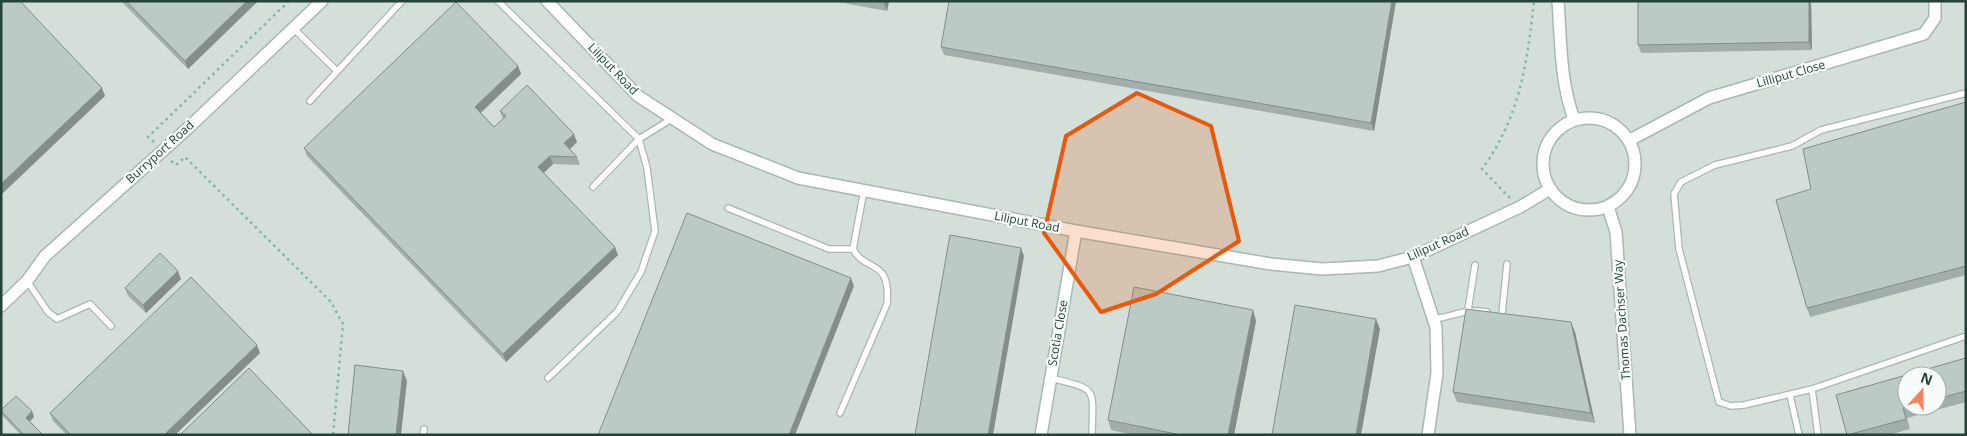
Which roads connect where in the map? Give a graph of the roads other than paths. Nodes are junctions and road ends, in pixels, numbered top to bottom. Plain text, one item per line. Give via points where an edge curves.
1 (322, 1) edge
2 (402, 1) edge
3 (498, 1) edge
4 (547, 1) edge
5 (1558, 1) edge
6 (1935, 1) edge
7 (293, 28) junction
8 (337, 71) junction
9 (1966, 93) edge
10 (310, 101) dead end
11 (672, 118) junction
12 (1574, 119) junction
13 (639, 139) junction
14 (1630, 140) junction
15 (593, 187) dead end
16 (864, 190) junction
17 (1550, 190) junction
18 (1608, 207) junction
19 (728, 208) dead end
20 (1076, 231) junction
21 (853, 249) junction
22 (1414, 257) junction
23 (1507, 264) dead end
24 (1475, 265) dead end
25 (27, 282) junction
26 (1, 306) edge
27 (1468, 310) junction
28 (1502, 314) junction
29 (1510, 315) edge
30 (1434, 320) junction
31 (110, 326) dead end
32 (1966, 336) edge
33 (548, 378) dead end
34 (1051, 378) junction
35 (1812, 389) junction
36 (1790, 395) junction
37 (840, 413) dead end
38 (1041, 435) edge
39 (1092, 435) edge
40 (1428, 435) edge
41 (1630, 435) edge
42 (1799, 435) edge
43 (1818, 435) edge

1 - 7 street, Burryport Road
2 - 8 lane
3 - 13 lane
4 - 11 street, Liliput Road via 638,96
5 - 12 street via 1562,76
6 - 14 street, Lilliput Close via 1934,18 1924,34 1709,98
7 - 8 lane
7 - 25 street, Burryport Road via 187,129 45,256
8 - 10 lane
9 - 36 lane via 1821,130 1792,146 1714,165 1682,182 1674,194 1679,249 1719,402 1744,406
11 - 13 lane
11 - 16 street, Liliput Road via 712,144 798,178
12 - 14 street via 1603,119
12 - 17 street via 1557,131 1545,148 1542,162
13 - 15 lane
13 - 33 lane via 647,168 655,231 641,272 617,312
14 - 18 street via 1636,162 1634,176 1624,194
16 - 20 street, Liliput Road
16 - 21 lane
17 - 18 street via 1570,206 1582,210
17 - 22 street, Liliput Road
18 - 41 street, Thomas Dachser Way via 1616,232
19 - 21 lane via 829,249
20 - 22 street, Liliput Road via 1271,264 1322,269 1378,266
20 - 34 street, Scotia Close
21 - 37 lane via 857,257 877,266 889,285 882,318
22 - 30 street
23 - 28 lane
24 - 27 lane
25 - 26 street, Burryport Road
25 - 31 lane via 48,312 57,319 90,304
27 - 28 lane
27 - 30 lane
28 - 29 lane
30 - 40 street via 1437,373
32 - 35 lane
34 - 38 street, Scotia Close
34 - 39 lane via 1083,386 1090,391
35 - 36 lane
35 - 43 lane
36 - 42 lane

